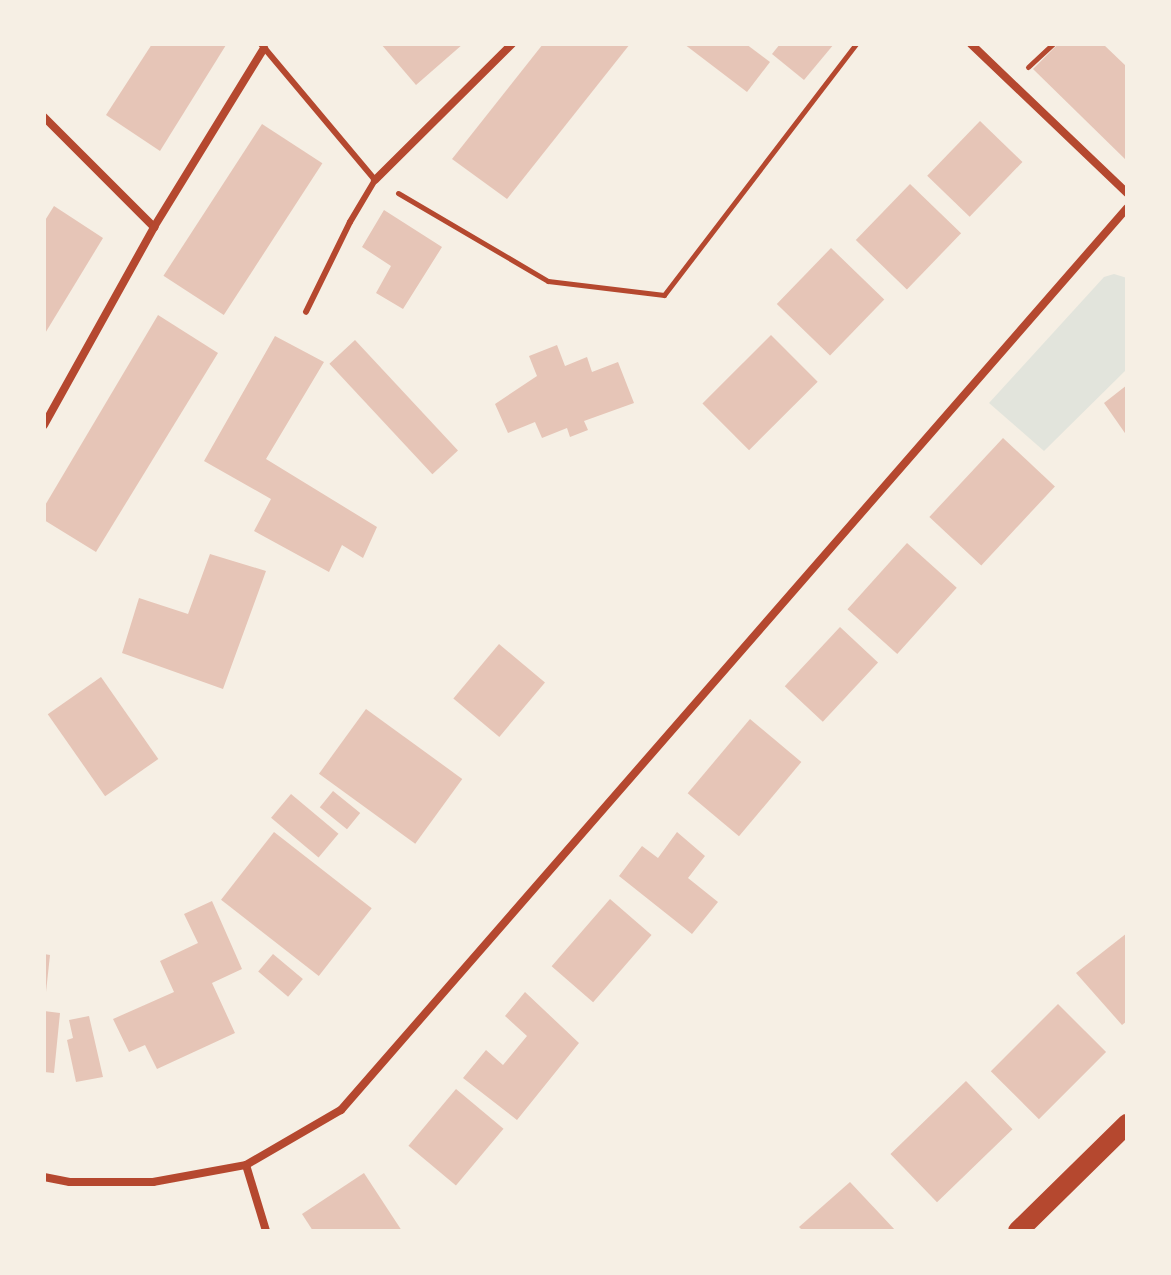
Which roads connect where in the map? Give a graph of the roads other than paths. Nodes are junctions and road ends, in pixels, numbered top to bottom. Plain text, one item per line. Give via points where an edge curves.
1 (512, 44) edge
2 (971, 44) edge
3 (262, 46) edge
4 (44, 117) edge
5 (375, 180) junction
6 (1127, 193) edge
7 (1127, 208) edge
8 (154, 227) junction
9 (306, 312) dead end
10 (44, 425) edge
11 (1127, 1124) edge
12 (246, 1165) junction
13 (44, 1177) edge
14 (266, 1231) edge
15 (1018, 1231) edge

1 - 5 street
2 - 6 street
3 - 5 lane
3 - 8 street
4 - 8 street
5 - 9 lane
7 - 12 street via 341,1110
8 - 10 street
11 - 15 main road
12 - 13 street via 153,1182
12 - 14 street

